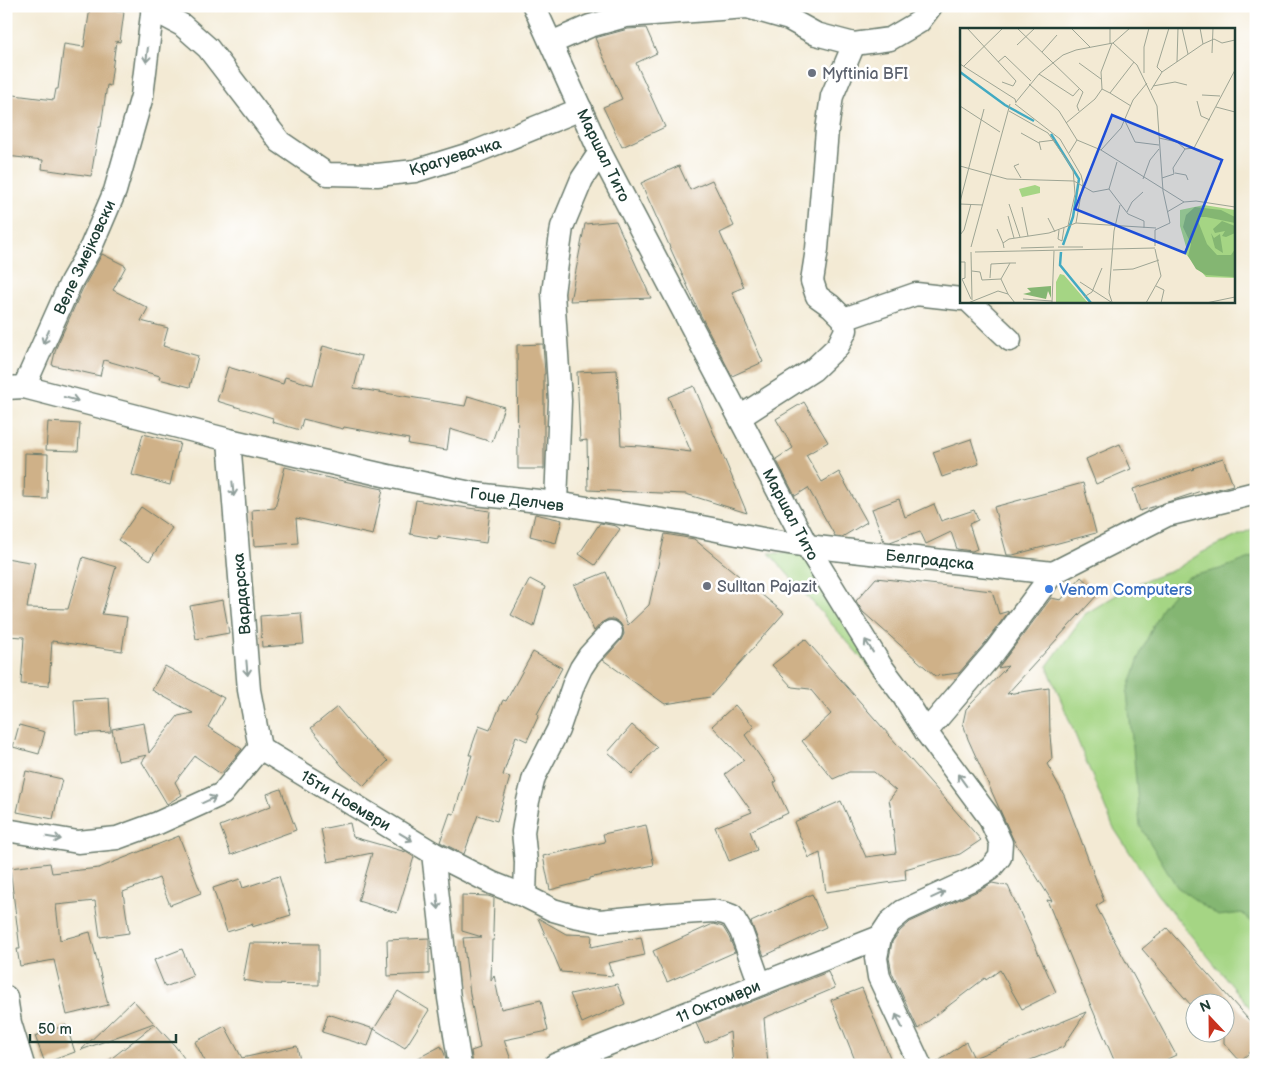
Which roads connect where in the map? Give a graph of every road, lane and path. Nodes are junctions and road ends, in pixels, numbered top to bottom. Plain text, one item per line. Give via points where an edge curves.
1 (534, 6) edge
2 (931, 6) edge
3 (152, 8) edge
4 (550, 43) junction
5 (854, 44) junction
6 (581, 109) junction
7 (600, 152) junction
8 (960, 298) edge
9 (970, 302) edge
10 (844, 319) junction
11 (1010, 340) dead end
12 (15, 387) edge
13 (740, 418) junction
14 (229, 440) junction
15 (1256, 493) edge
16 (556, 504) junction
17 (807, 546) junction
18 (1053, 573) junction
19 (611, 632) dead end
20 (926, 732) junction
21 (260, 748) junction
22 (6, 830) edge
23 (433, 853) junction
24 (525, 896) junction
25 (880, 937) junction
26 (760, 984) junction
27 (6, 997) edge
28 (23, 1065) edge
29 (460, 1065) edge
30 (555, 1065) edge
31 (920, 1065) edge

1 - 4 street, Маршал Тито
2 - 5 street via 919,22 890,39
3 - 6 street, Крагуевачка via 182,25 208,48 280,142 327,174 377,175 415,171 473,153
3 -> 12 street, Веле Змејковски via 142,96 115,191 91,247
4 - 5 street via 590,26 626,16 747,8 789,19 816,34
4 - 6 street, Маршал Тито
5 - 10 street via 832,96 812,281 817,296
6 - 7 street, Маршал Тито
7 - 13 street, Маршал Тито
7 - 16 street via 582,179 562,227 553,293 560,401
8 - 10 street via 916,294
9 - 11 street
10 - 13 street via 846,330 838,346 813,370
12 -> 14 street, Гоце Делчев
13 - 17 street, Маршал Тито
14 - 16 street, Гоце Делчев via 476,494
14 -> 21 street, Вардарска via 249,690
15 - 18 street via 1168,514
16 - 17 street, Гоце Делчев
17 - 18 street, Белградска
20 -> 17 street, Маршал Тито
18 - 20 street via 995,651
19 - 24 street via 581,668 558,730 534,777 523,832
25 -> 20 street, Маршал Тито via 903,911 977,877 1000,857 1001,843 989,817
22 -> 21 street via 78,842 117,838 222,794
21 -> 23 street, 15ти Ноември
23 - 24 street, 15ти Ноември
23 -> 29 street
24 - 26 street, 15ти Ноември via 553,910 600,921 713,911 724,913 732,916 741,931
25 - 26 street, 11 Октомври
31 -> 25 street via 879,976 876,958
26 - 30 street, 11 Октомври
27 - 28 street

